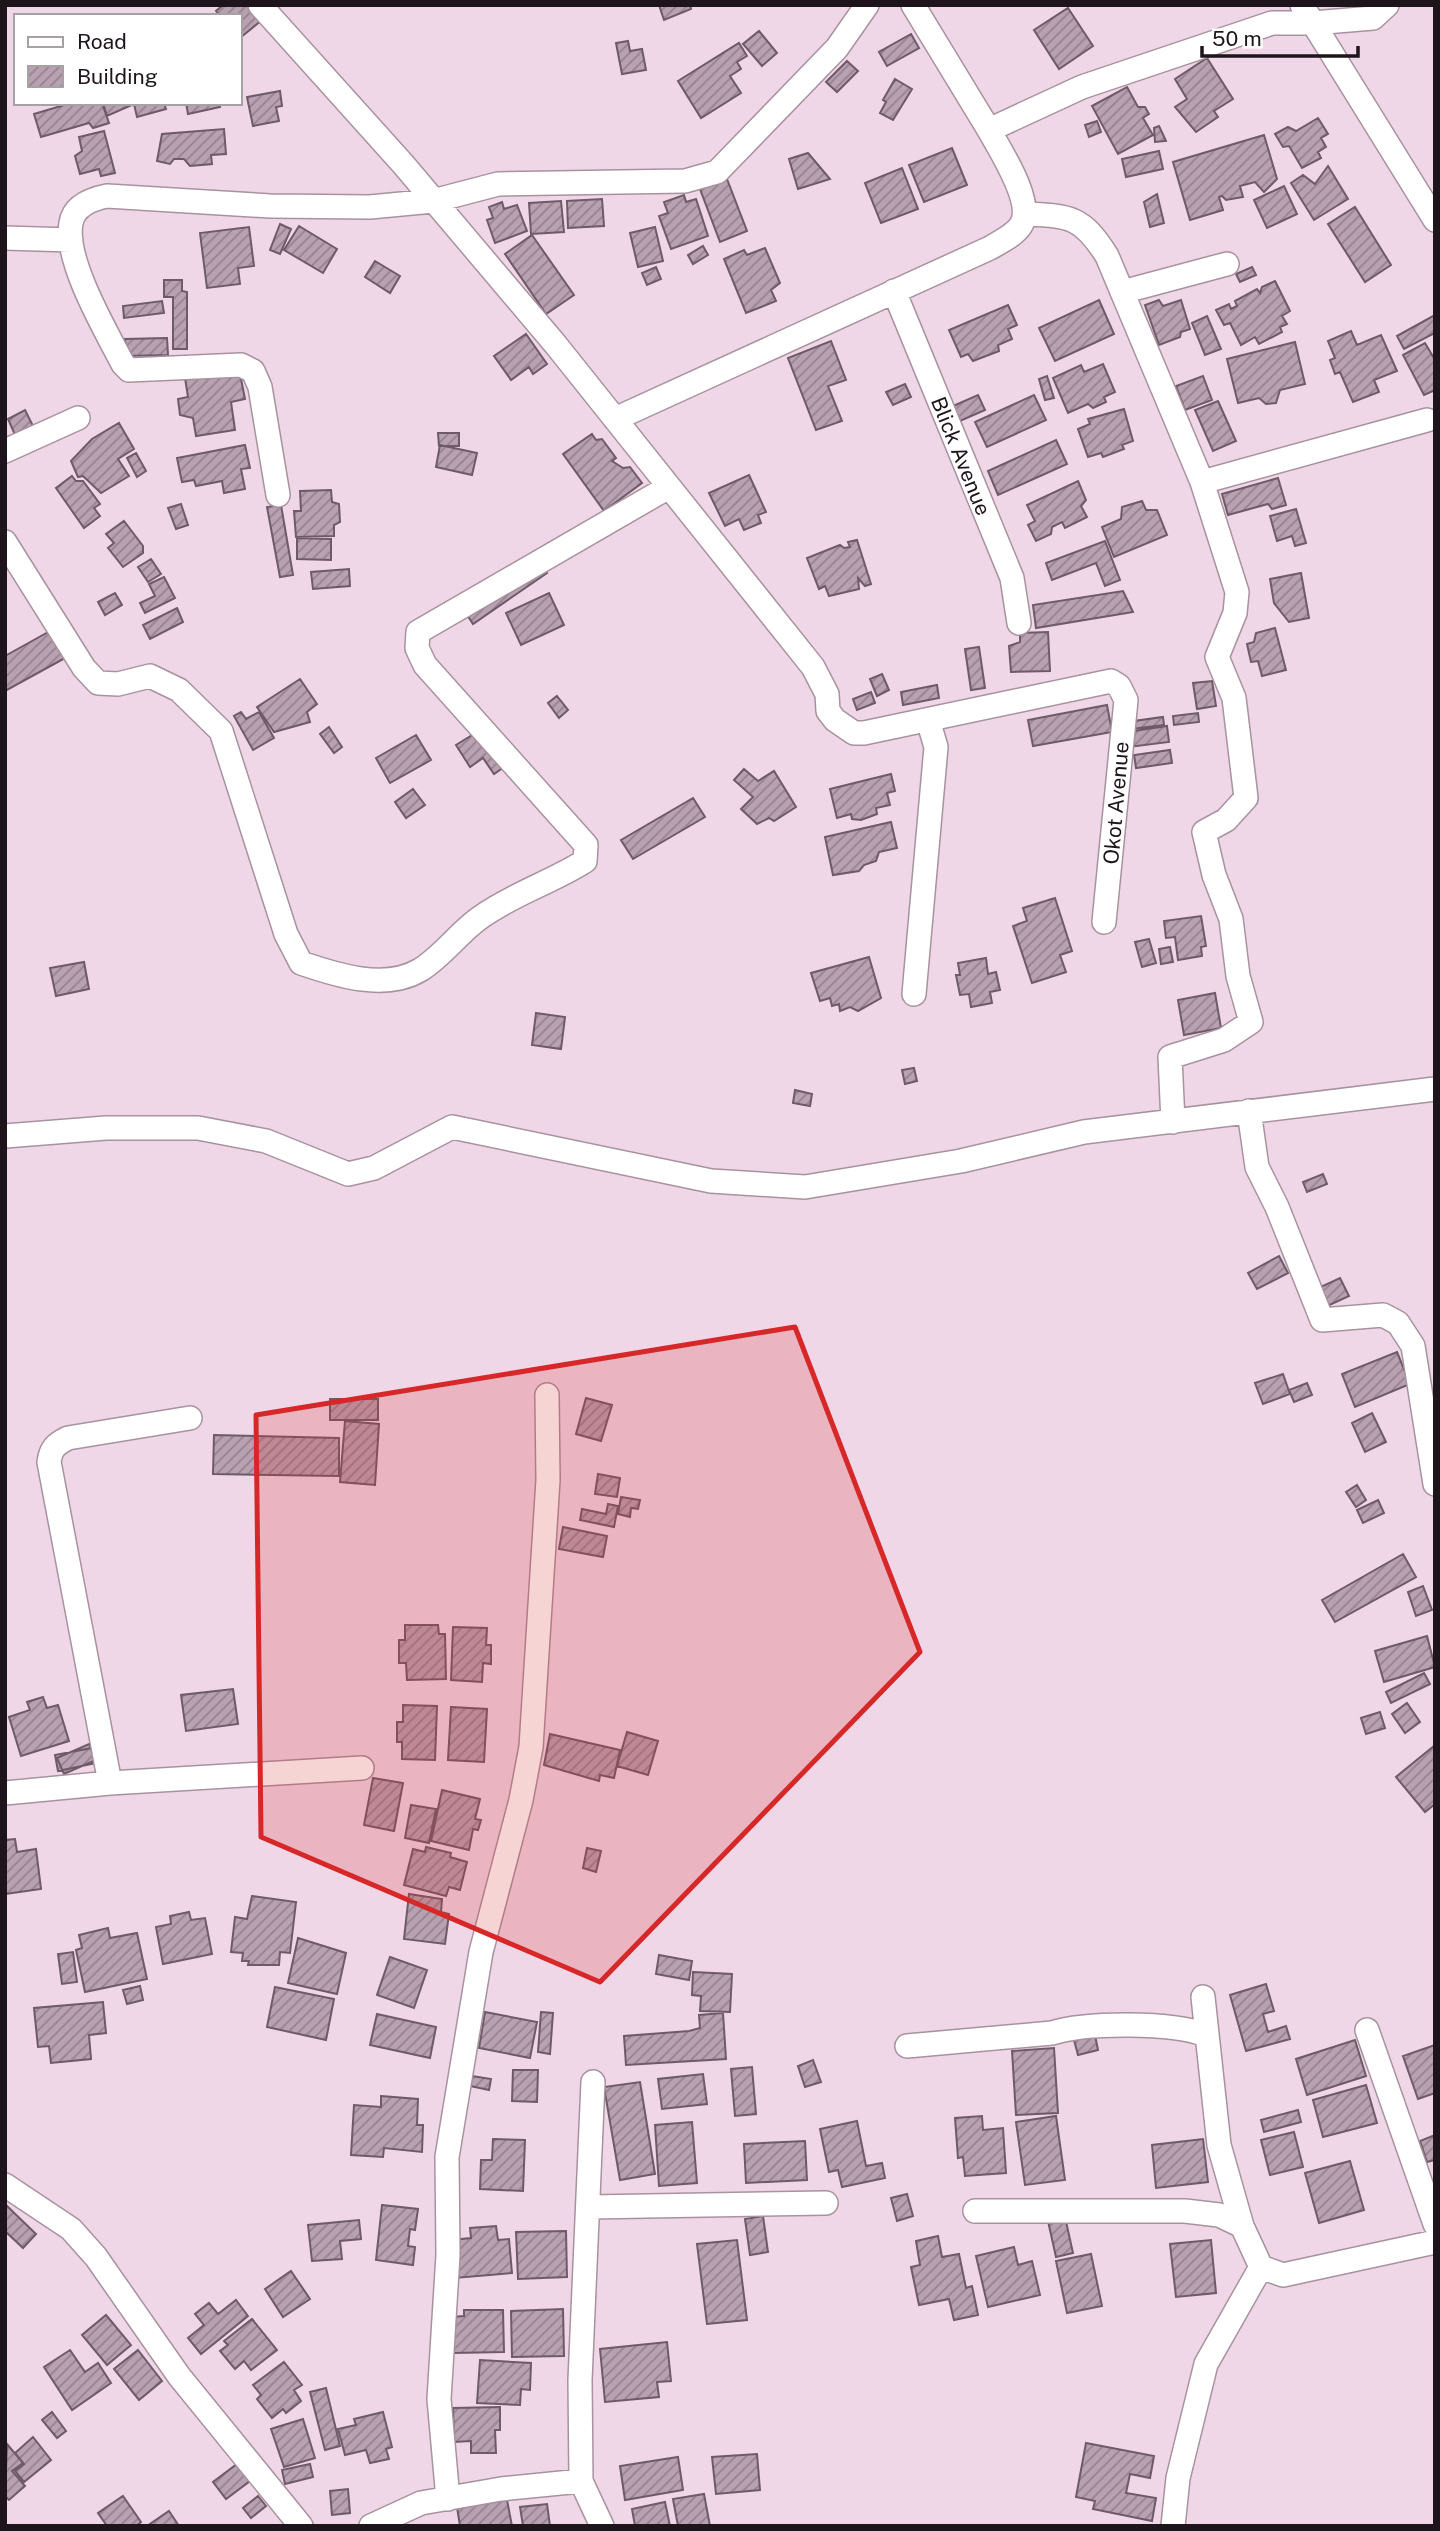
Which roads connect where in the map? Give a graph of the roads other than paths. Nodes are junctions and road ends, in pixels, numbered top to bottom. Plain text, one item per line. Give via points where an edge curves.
1 (260, 5) edge
2 (867, 5) edge
3 (913, 5) edge
4 (1387, 5) edge
5 (1308, 14) edge
6 (989, 130) junction
7 (433, 201) junction
8 (1025, 214) junction
9 (1435, 220) edge
10 (5, 238) edge
11 (71, 240) junction
12 (1227, 264) dead end
13 (894, 291) junction
14 (1122, 292) junction
15 (78, 418) dead end
16 (615, 419) junction
17 (1427, 420) dead end
18 (5, 451) edge
19 (1202, 482) junction
20 (667, 488) junction
21 (278, 495) dead end
22 (5, 542) edge
23 (1019, 623) dead end
24 (928, 720) junction
25 (1104, 922) dead end
26 (914, 995) dead end
27 (1435, 1089) edge
28 (1249, 1111) junction
29 (1173, 1122) junction
30 (5, 1136) edge
31 (547, 1395) dead end
32 (190, 1418) dead end
33 (1435, 1484) edge
34 (362, 1768) dead end
35 (110, 1783) junction
36 (5, 1793) edge
37 (1203, 1997) dead end
38 (1367, 2029) dead end
39 (1206, 2035) junction
40 (907, 2046) dead end
41 (593, 2082) dead end
42 (5, 2185) edge
43 (826, 2203) dead end
44 (589, 2207) junction
45 (975, 2211) dead end
46 (1435, 2224) edge
47 (1242, 2226) junction
48 (1435, 2242) edge
49 (1261, 2267) junction
50 (581, 2481) junction
51 (448, 2499) junction
52 (301, 2526) edge
53 (371, 2526) edge
54 (602, 2526) edge
55 (1173, 2526) edge

1 - 7 street
2 - 7 street via 837,48 717,172 685,181 498,184
3 - 6 street
4 - 5 street via 1373,18
5 - 6 street via 1082,87
5 - 9 street
6 - 8 street via 1014,176
7 - 11 street via 370,207 270,206 107,196 83,204 75,213
7 - 16 street
8 - 13 street via 1021,226 990,247
8 - 14 street via 1064,216 1091,230
10 - 11 street
11 - 21 street via 86,293 130,370 241,365 254,371
12 - 14 street
13 - 16 street
13 - 23 street, Blick Avenue via 1012,578
14 - 19 street
15 - 18 street
16 - 20 street
17 - 19 street
19 - 29 street via 1237,592 1235,613 1217,657 1234,698 1246,798 1226,821 1204,832 1231,919 1238,976 1251,1023 1224,1040 1170,1057
20 - 22 street via 418,632 417,649 425,665 586,845 585,861 482,916 420,970 393,980 337,975 301,963 286,934 221,731 179,690 150,676 118,684 98,683
20 - 24 street via 813,667 827,694 828,711 844,728 864,733
24 - 25 street, Okot Avenue via 1111,681 1119,686 1126,700
24 - 26 street via 936,747
27 - 28 street
28 - 29 street
28 - 33 street via 1257,1167 1322,1320 1383,1315 1398,1323 1413,1346
29 - 30 street via 1084,1132 961,1161 805,1187 711,1181 452,1127 374,1168 348,1174 266,1141 198,1128 107,1128
31 - 51 street via 548,1480 531,1747 481,1952 447,2157 448,2255 439,2399
32 - 35 street via 68,1438 50,1451
34 - 35 street
35 - 36 street
37 - 39 street
38 - 46 street
39 - 40 street via 1181,2027 1073,2026 1052,2033
39 - 47 street via 1219,2145
41 - 44 street
42 - 52 street via 71,2229 179,2376
43 - 44 street
44 - 50 street via 580,2380
45 - 47 street via 1185,2211 1220,2215
47 - 49 street
48 - 49 street via 1283,2275
49 - 55 street via 1206,2364 1178,2477
50 - 51 street
50 - 54 street
51 - 53 street via 421,2503

